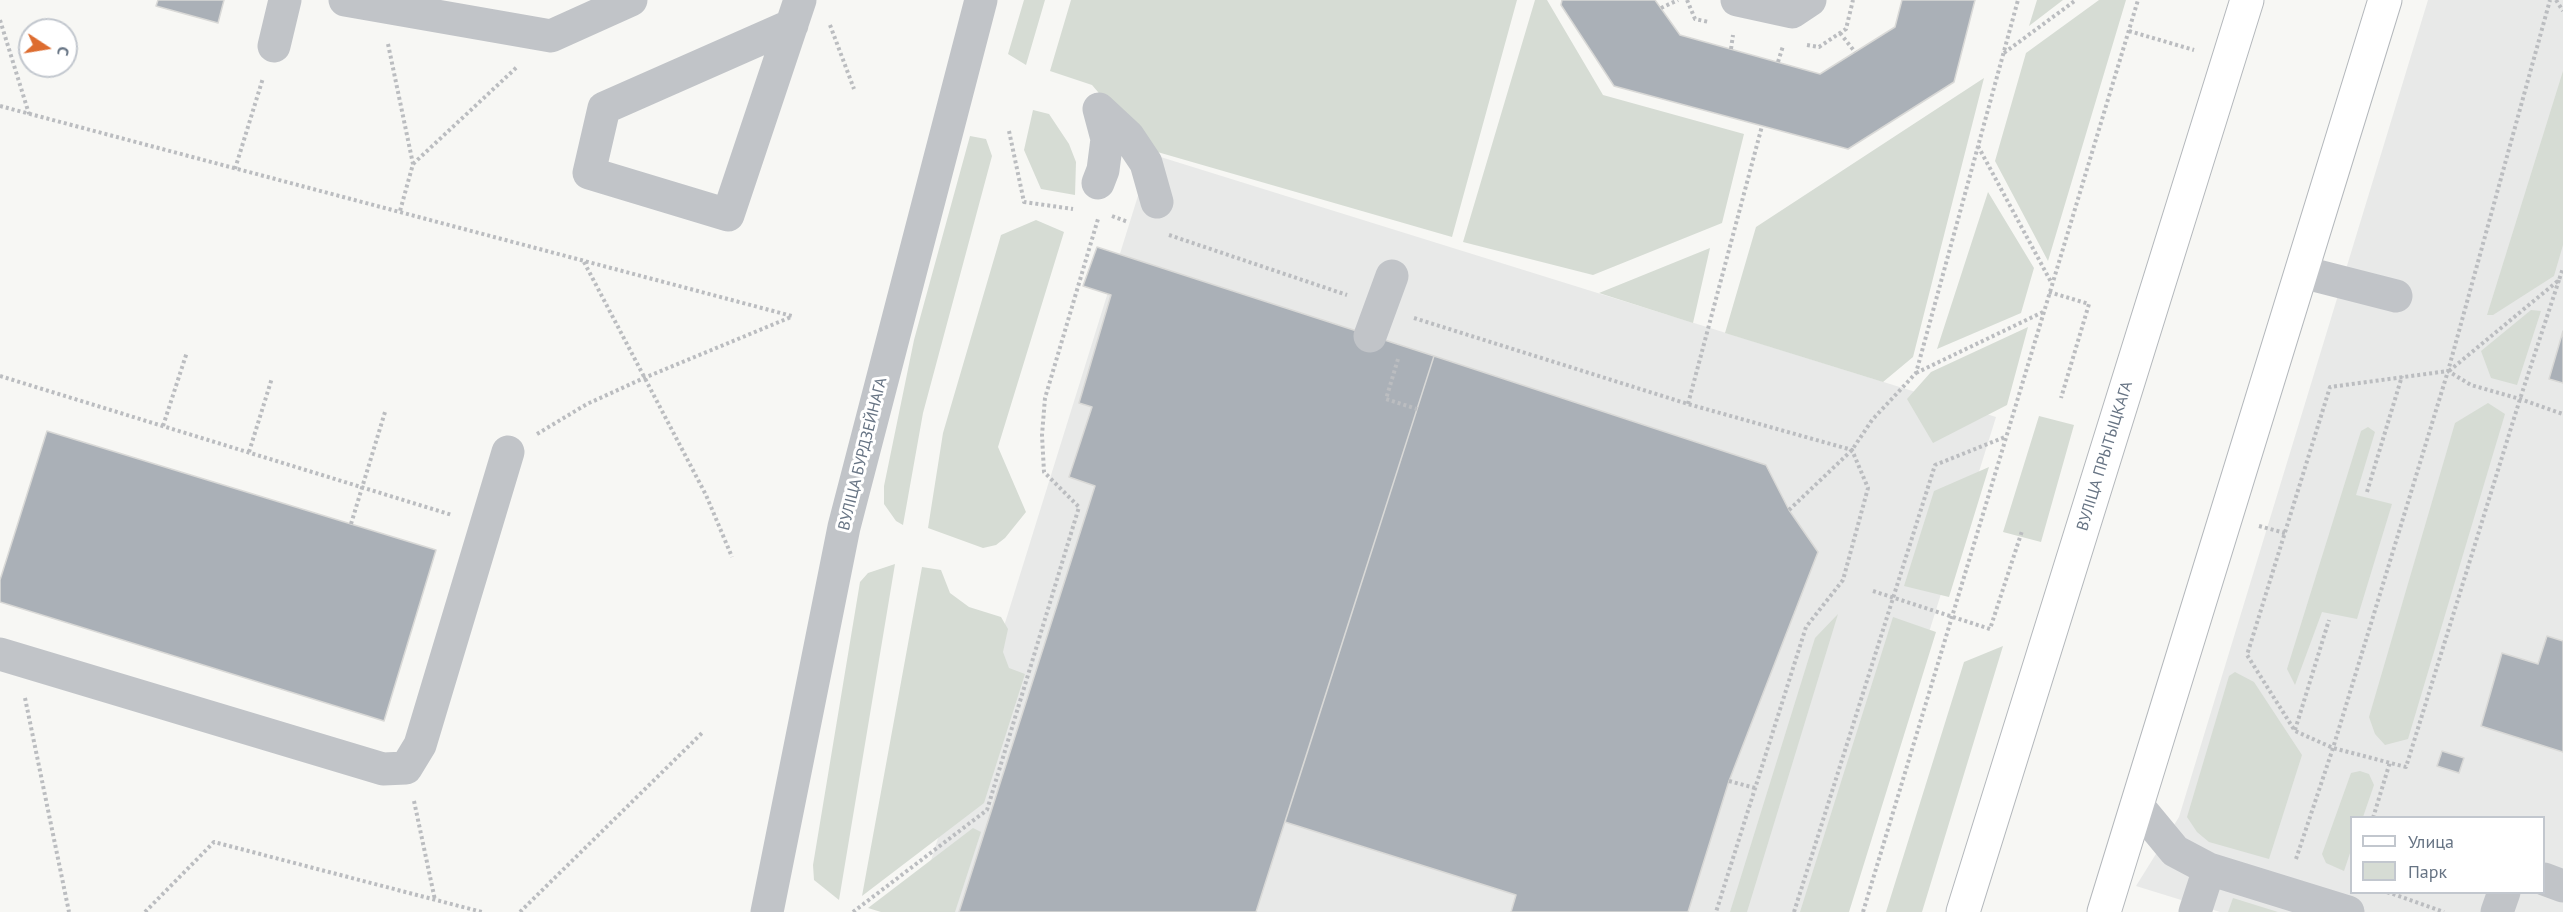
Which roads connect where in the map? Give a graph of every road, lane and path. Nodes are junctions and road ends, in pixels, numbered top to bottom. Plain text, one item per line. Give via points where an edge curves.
1 (285, 0) edge
2 (345, 0) edge
3 (981, 0) edge
4 (1678, 0) edge
5 (1737, 0) edge
6 (1810, 0) edge
7 (2018, 0) edge
8 (2076, 0) edge
9 (2138, 0) edge
10 (2247, 0) edge
11 (2385, 0) edge
12 (2550, 0) edge
13 (2556, 0) edge
14 (614, 4) edge
15 (381, 6) junction
16 (1661, 8) dead end
17 (2563, 11) edge
18 (796, 12) edge
19 (0, 20) edge
20 (828, 22) dead end
21 (2129, 31) junction
22 (1840, 33) dead end
23 (551, 36) junction
24 (1784, 39) dead end
25 (274, 46) joint
26 (1855, 52) dead end
27 (2002, 54) junction
28 (2228, 60) junction
29 (1778, 62) dead end
30 (854, 89) dead end
31 (0, 106) edge
32 (29, 114) junction
33 (1762, 126) dead end
34 (1009, 131) dead end
35 (1978, 146) junction
36 (412, 164) junction
37 (235, 169) junction
38 (1094, 202) junction
39 (400, 211) junction
40 (1111, 216) dead end
41 (1160, 218) joint
42 (1131, 223) dead end
43 (584, 261) junction
44 (2563, 268) edge
45 (2302, 272) junction
46 (1392, 276) dead end
47 (2559, 279) junction
48 (2052, 283) junction
49 (2049, 292) junction
50 (2396, 296) dead end
51 (2044, 311) junction
52 (1375, 321) joint
53 (1408, 327) dead end
54 (1402, 348) dead end
55 (187, 352) dead end
56 (2448, 371) junction
57 (1916, 373) junction
58 (0, 376) edge
59 (2402, 376) junction
60 (272, 378) dead end
61 (644, 378) junction
62 (2061, 398) dead end
63 (2520, 399) junction
64 (1688, 404) junction
65 (1417, 409) dead end
66 (385, 412) dead end
67 (2563, 414) edge
68 (163, 426) junction
69 (2006, 437) junction
70 (1852, 450) junction
71 (249, 452) junction
72 (508, 452) joint
73 (364, 487) junction
74 (2367, 492) dead end
75 (1790, 510) dead end
76 (351, 524) dead end
77 (485, 525) junction
78 (2022, 531) dead end
79 (732, 557) dead end
80 (1873, 591) dead end
81 (1894, 597) junction
82 (1952, 615) junction
83 (2329, 620) dead end
84 (9, 657) edge
85 (2295, 731) junction
86 (703, 732) dead end
87 (2333, 748) junction
88 (2390, 762) junction
89 (406, 768) junction
90 (1729, 781) dead end
91 (1755, 788) junction
92 (2137, 805) junction
93 (2374, 816) edge
94 (2209, 869) junction
95 (2545, 879) edge
96 (2563, 886) edge
97 (2286, 891) junction
98 (2394, 894) edge
99 (2503, 894) edge
100 (435, 900) junction
101 (69, 912) edge
102 (145, 912) edge
103 (482, 912) edge
104 (520, 912) edge
105 (767, 912) edge
106 (853, 912) edge
107 (1716, 912) edge
108 (1794, 912) edge
109 (1863, 912) edge
110 (1963, 912) edge
111 (2104, 912) edge
112 (2195, 912) edge
113 (2348, 912) edge
114 (2444, 912) edge
115 (2497, 912) edge

1 - 25 street
2 - 15 street
3 - 105 street, ВУЛІЦА БУРДЗЕЙНАГА via 844,527
4 - 16 path
5 - 6 street via 1792,12
7 - 27 path
8 - 27 path
9 - 21 path
10 - 28 main road, ВУЛІЦА ПРЫТЫЦКАГА
11 - 45 main road
12 - 56 path
13 - 17 path
14 - 23 street
15 - 23 street
15 - 36 path
18 - 18 street via 728,215 589,173 604,108
19 - 32 path
20 - 30 path
21 - 28 path
21 - 48 path
22 - 26 path
23 - 36 path
24 - 29 path
25 - 37 path
27 - 35 path
28 - 110 main road, ВУЛІЦА ПРЫТЫЦКАГА
31 - 32 path
32 - 37 path
33 - 64 path
34 - 38 path via 1024,202
35 - 48 path
35 - 57 path
36 - 39 path
37 - 39 path
38 - 41 street via 1107,139 1099,108 1128,136 1146,163
38 - 106 path via 1045,398 1042,435 1044,472 1079,507 987,810
39 - 43 path
40 - 42 path
41 - 52 path
43 - 61 path
43 - 61 path via 792,316
44 - 47 path
45 - 50 street
45 - 92 main road
46 - 52 street
47 - 56 path
47 - 63 path
48 - 49 path
49 - 51 path
49 - 62 path via 2089,304
51 - 57 path
51 - 69 path
53 - 64 path via 1412,317
54 - 65 path via 1386,399
55 - 68 path
56 - 59 path
56 - 63 path via 2471,385
56 - 87 path
57 - 70 path via 1872,420
58 - 68 path
59 - 74 path
59 - 85 path via 2330,387 2247,655
60 - 71 path
61 - 72 path via 587,404
61 - 79 path via 706,495
63 - 67 path
63 - 88 path via 2406,767
64 - 70 path
66 - 73 path
68 - 71 path
69 - 81 path via 1935,465
69 - 82 path
70 - 75 path
70 - 91 path via 1868,488 1843,579 1806,627
71 - 73 path
72 - 77 street
73 - 76 path
73 - 77 path
77 - 89 street via 420,745
78 - 82 path via 1990,629
80 - 81 path
81 - 82 path
81 - 108 path
82 - 109 path
83 - 85 path
84 - 89 street via 383,769
84 - 101 path
85 - 87 path
86 - 104 path
87 - 88 path
87 - 97 path
88 - 93 path
89 - 100 path
90 - 91 path
91 - 107 path
92 - 94 street via 2175,851
92 - 111 main road
94 - 97 street
94 - 112 street
95 - 96 street
97 - 113 street
98 - 114 path
99 - 115 street
100 - 102 path via 214,842
100 - 103 path

